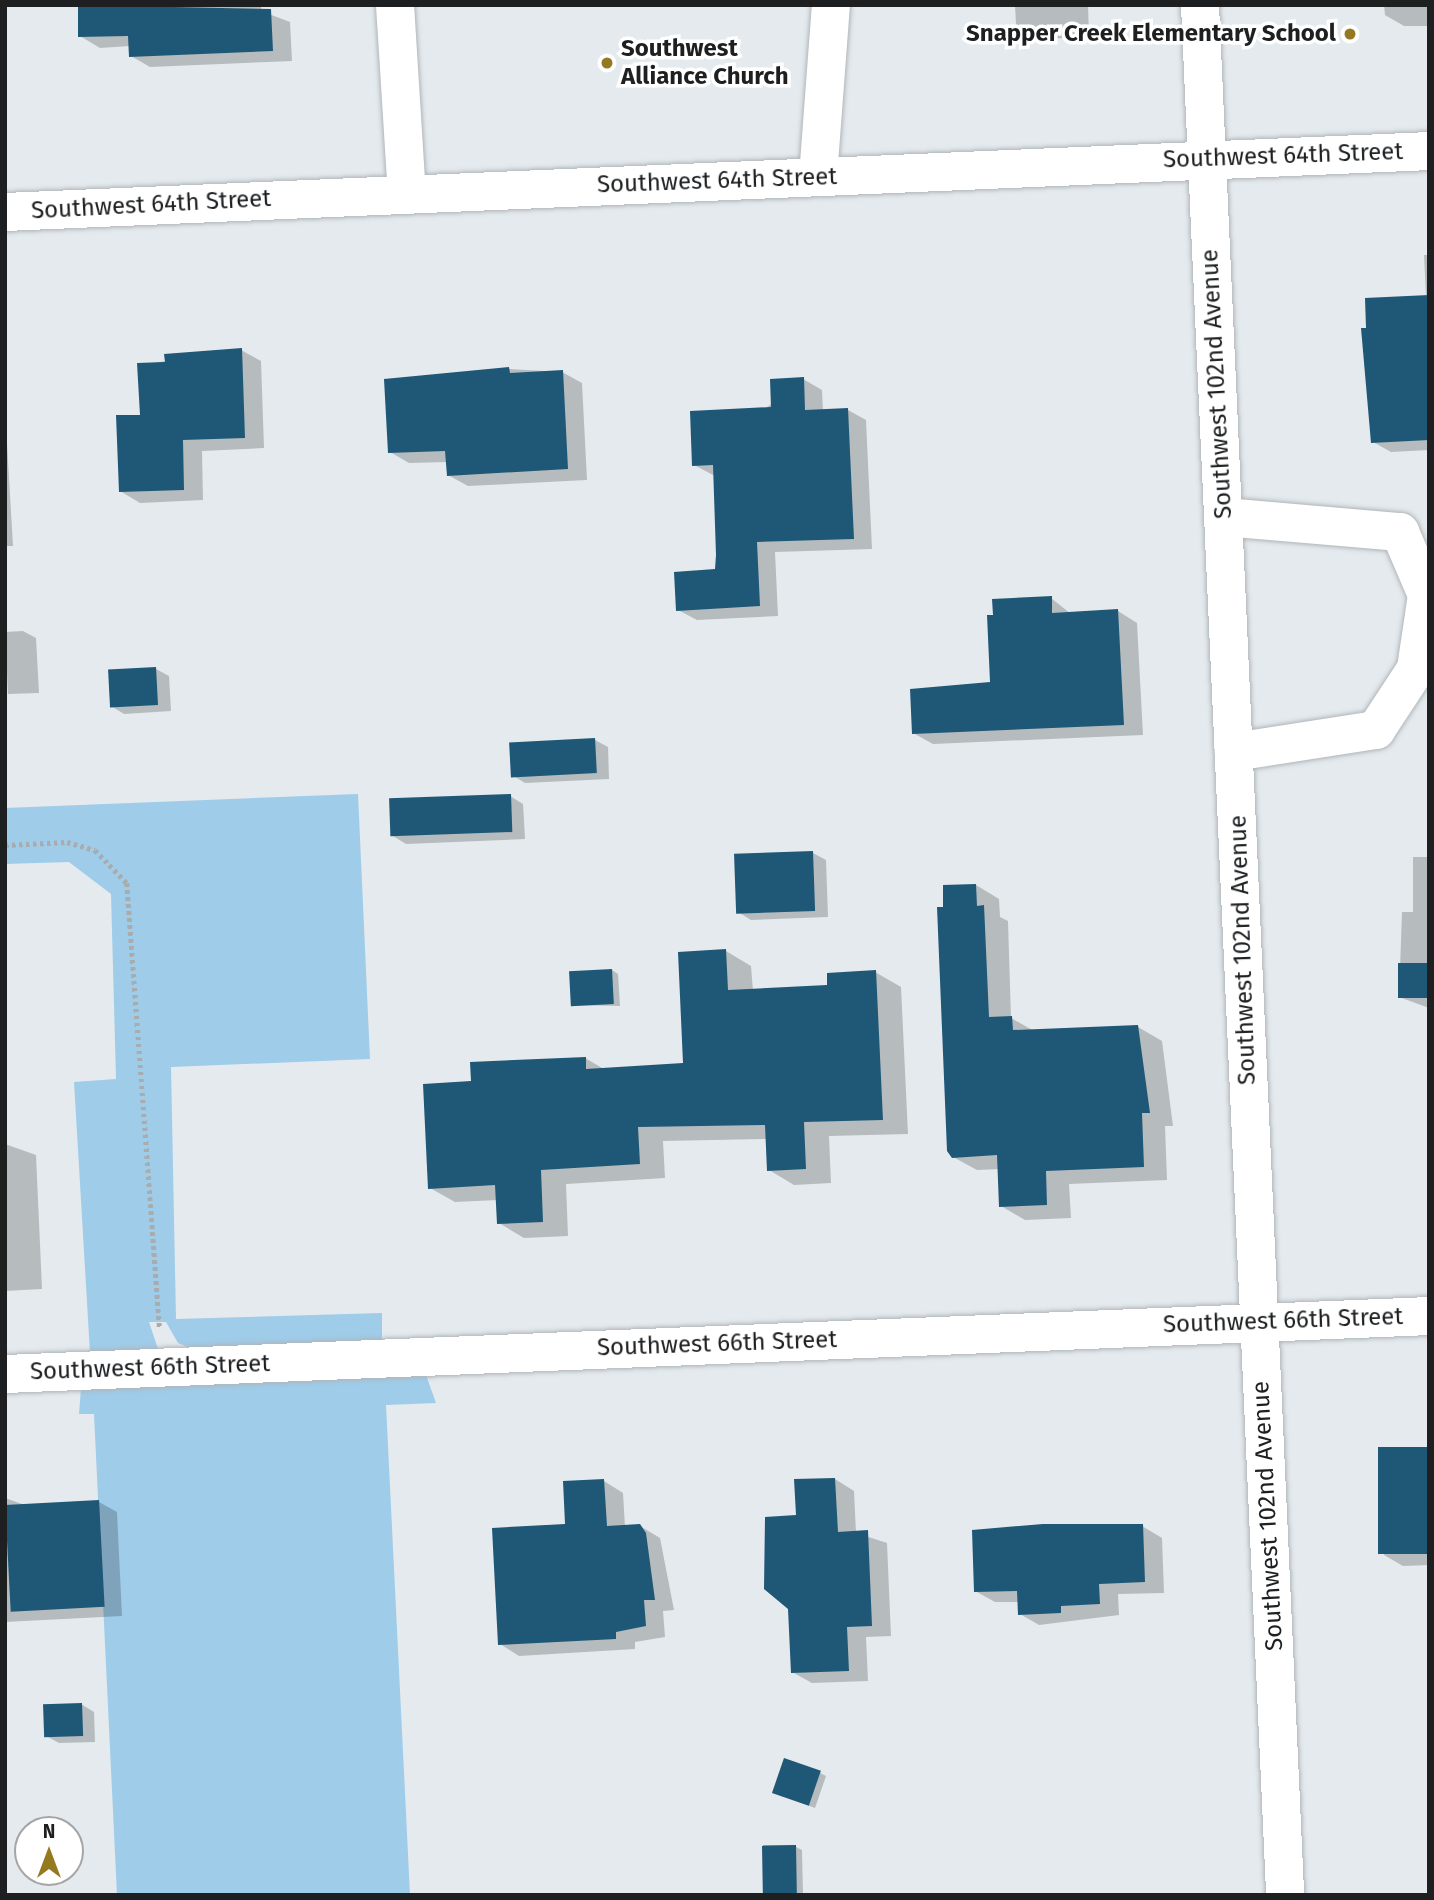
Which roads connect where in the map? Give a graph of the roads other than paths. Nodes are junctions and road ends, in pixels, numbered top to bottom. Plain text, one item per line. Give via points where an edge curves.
1 (395, 5) edge
2 (831, 5) edge
3 (1200, 5) edge
4 (1429, 151) edge
5 (1207, 158) junction
6 (818, 177) junction
7 (407, 194) junction
8 (5, 212) edge
9 (1224, 517) junction
10 (1234, 752) junction
11 (1429, 1316) edge
12 (1259, 1321) junction
13 (5, 1374) edge
14 (1285, 1895) edge

1 - 7 street
2 - 6 street
3 - 5 street, Southwest 102nd Avenue
4 - 5 street, Southwest 64th Street
5 - 6 street, Southwest 64th Street
5 - 9 street, Southwest 102nd Avenue
6 - 7 street, Southwest 64th Street
7 - 8 street, Southwest 64th Street
9 - 10 street, Southwest 102nd Avenue
9 - 10 street via 1401,532 1427,595 1416,669 1376,730
10 - 12 street, Southwest 102nd Avenue
11 - 12 street, Southwest 66th Street
12 - 13 street, Southwest 66th Street
12 - 14 street, Southwest 102nd Avenue

